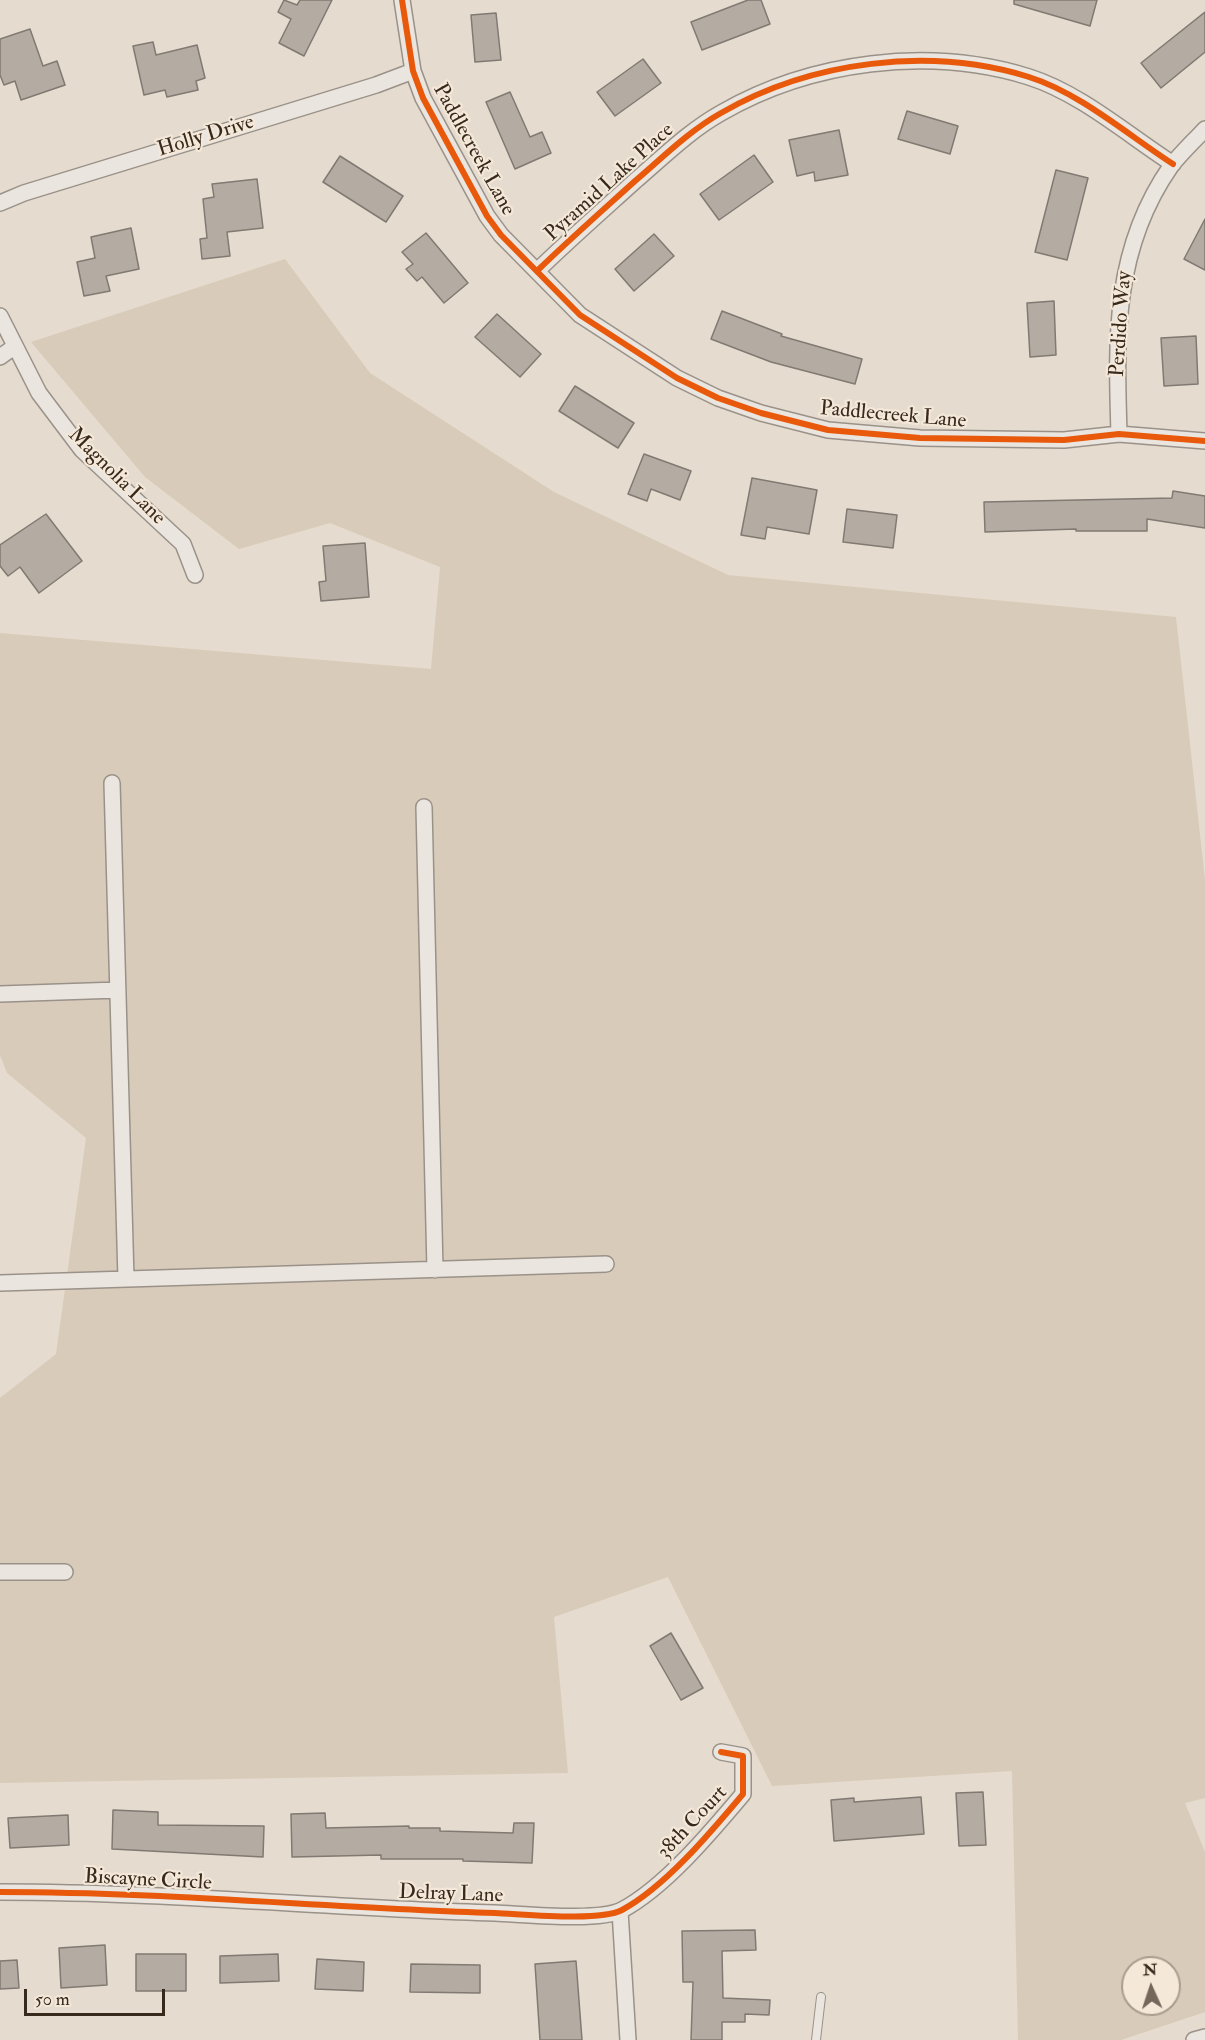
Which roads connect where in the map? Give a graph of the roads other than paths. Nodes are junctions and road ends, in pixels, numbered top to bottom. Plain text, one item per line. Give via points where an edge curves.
1 (402, 0) edge
2 (413, 70) junction
3 (1205, 129) edge
4 (1173, 164) junction
5 (0, 203) edge
6 (538, 270) junction
7 (0, 316) edge
8 (14, 347) junction
9 (0, 357) edge
10 (1119, 434) junction
11 (1205, 441) edge
12 (195, 575) dead end
13 (112, 783) dead end
14 (424, 807) dead end
15 (118, 990) junction
16 (0, 994) edge
17 (606, 1264) dead end
18 (435, 1270) junction
19 (126, 1279) junction
20 (0, 1283) edge
21 (0, 1572) edge
22 (65, 1572) dead end
23 (721, 1752) dead end
24 (7, 1892) edge
25 (281, 1904) joint
26 (620, 1911) junction
27 (821, 1996) dead end
28 (1205, 2037) edge
29 (628, 2040) edge
30 (816, 2040) edge
31 (1194, 2040) edge

1 - 2 street, Paddlecreek Lane
2 - 5 street, Holly Drive
2 - 6 street, Paddlecreek Lane via 423,98 487,216
3 - 4 street, Perdido Way
4 - 6 street, Pyramid Lake Place via 1094,109 1031,78 986,67 940,62 871,64 826,71 782,84 721,113 684,138
4 - 10 street, Perdido Way via 1142,218 1127,260 1116,346
6 - 10 street, Paddlecreek Lane via 598,329 677,378 760,413 828,430 920,438 1064,440
7 - 8 street, Magnolia Lane
8 - 9 street
8 - 12 street, Magnolia Lane via 39,393 82,450 183,544
10 - 11 street, Paddlecreek Lane
13 - 15 street
14 - 18 street
15 - 16 street
15 - 19 street
17 - 18 street
18 - 19 street
19 - 20 street
21 - 22 street
23 - 26 street, 38th Court via 742,1756 743,1794 666,1876
24 - 25 street, Biscayne Circle
25 - 26 street, Delray Lane via 584,1915
26 - 29 street
27 - 30 lane
28 - 31 street

